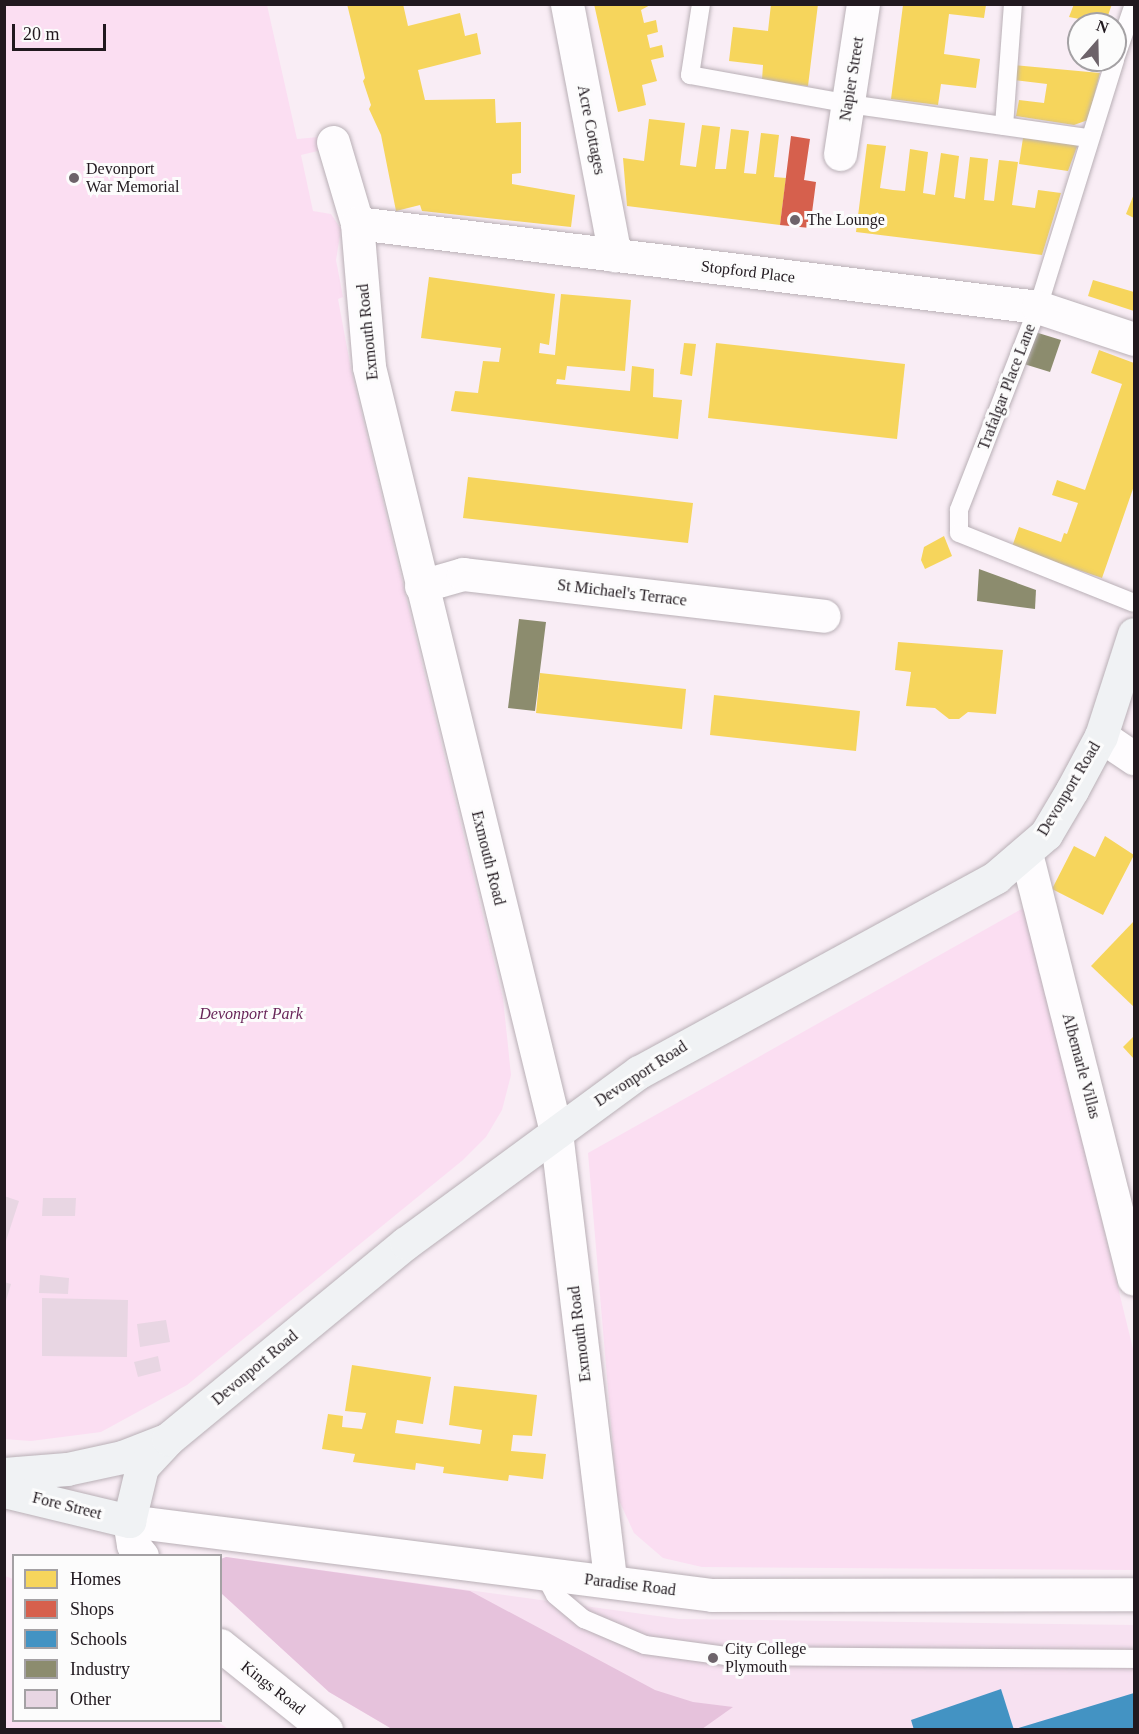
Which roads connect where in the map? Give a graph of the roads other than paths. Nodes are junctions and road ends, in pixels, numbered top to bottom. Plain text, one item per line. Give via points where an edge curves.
1 (567, 4) edge
2 (701, 4) edge
3 (863, 4) edge
4 (1013, 4) edge
5 (1134, 4) edge
6 (1127, 25) edge
7 (1111, 72) edge
8 (849, 104) junction
9 (1004, 126) junction
10 (1087, 138) junction
11 (333, 142) dead end
12 (840, 154) dead end
13 (357, 223) junction
14 (615, 255) junction
15 (1038, 307) junction
16 (1134, 339) edge
17 (421, 586) junction
18 (1134, 603) edge
19 (824, 616) dead end
20 (1134, 634) edge
21 (1101, 736) junction
22 (1134, 758) edge
23 (1026, 853) junction
24 (556, 1132) junction
25 (1134, 1279) edge
26 (168, 1439) junction
27 (4, 1474) edge
28 (4, 1491) edge
29 (129, 1521) junction
30 (141, 1554) edge
31 (545, 1576) junction
32 (610, 1581) junction
33 (1134, 1594) edge
34 (222, 1647) edge
35 (1134, 1659) edge
36 (326, 1730) edge

1 - 14 street, Acre Cottages
2 - 8 lane via 690,75
3 - 8 street, Napier Street
4 - 9 lane
5 - 6 lane, Trafalgar Place Lane
7 - 10 lane, Trafalgar Place Lane
8 - 9 lane
8 - 12 street, Napier Street
9 - 10 lane
10 - 15 lane, Trafalgar Place Lane
11 - 13 street, Exmouth Road
13 - 14 street, Stopford Place
13 - 17 street, Exmouth Road via 369,367
14 - 15 street, Stopford Place
15 - 16 street, Stopford Place
15 - 18 lane, Trafalgar Place Lane via 959,510 959,533
17 - 19 street, St Michael's Terrace via 463,574
17 - 24 street, Exmouth Road
20 - 21 street, Devonport Road
21 - 22 street
21 - 23 street, Devonport Road via 1046,834
23 - 24 street, Devonport Road via 964,895 639,1072
23 - 25 street, Albemarle Villas
24 - 26 street, Devonport Road via 406,1243
24 - 32 street, Exmouth Road
26 - 27 street via 100,1462
26 - 29 street, Devonport Road via 142,1467
28 - 29 street, Fore Street
29 - 30 street via 134,1545
29 - 31 street, Paradise Road
31 - 32 street, Paradise Road
31 - 35 lane via 555,1594 584,1619 645,1645 726,1656
32 - 33 street, Paradise Road via 712,1595
34 - 36 street, Kings Road

